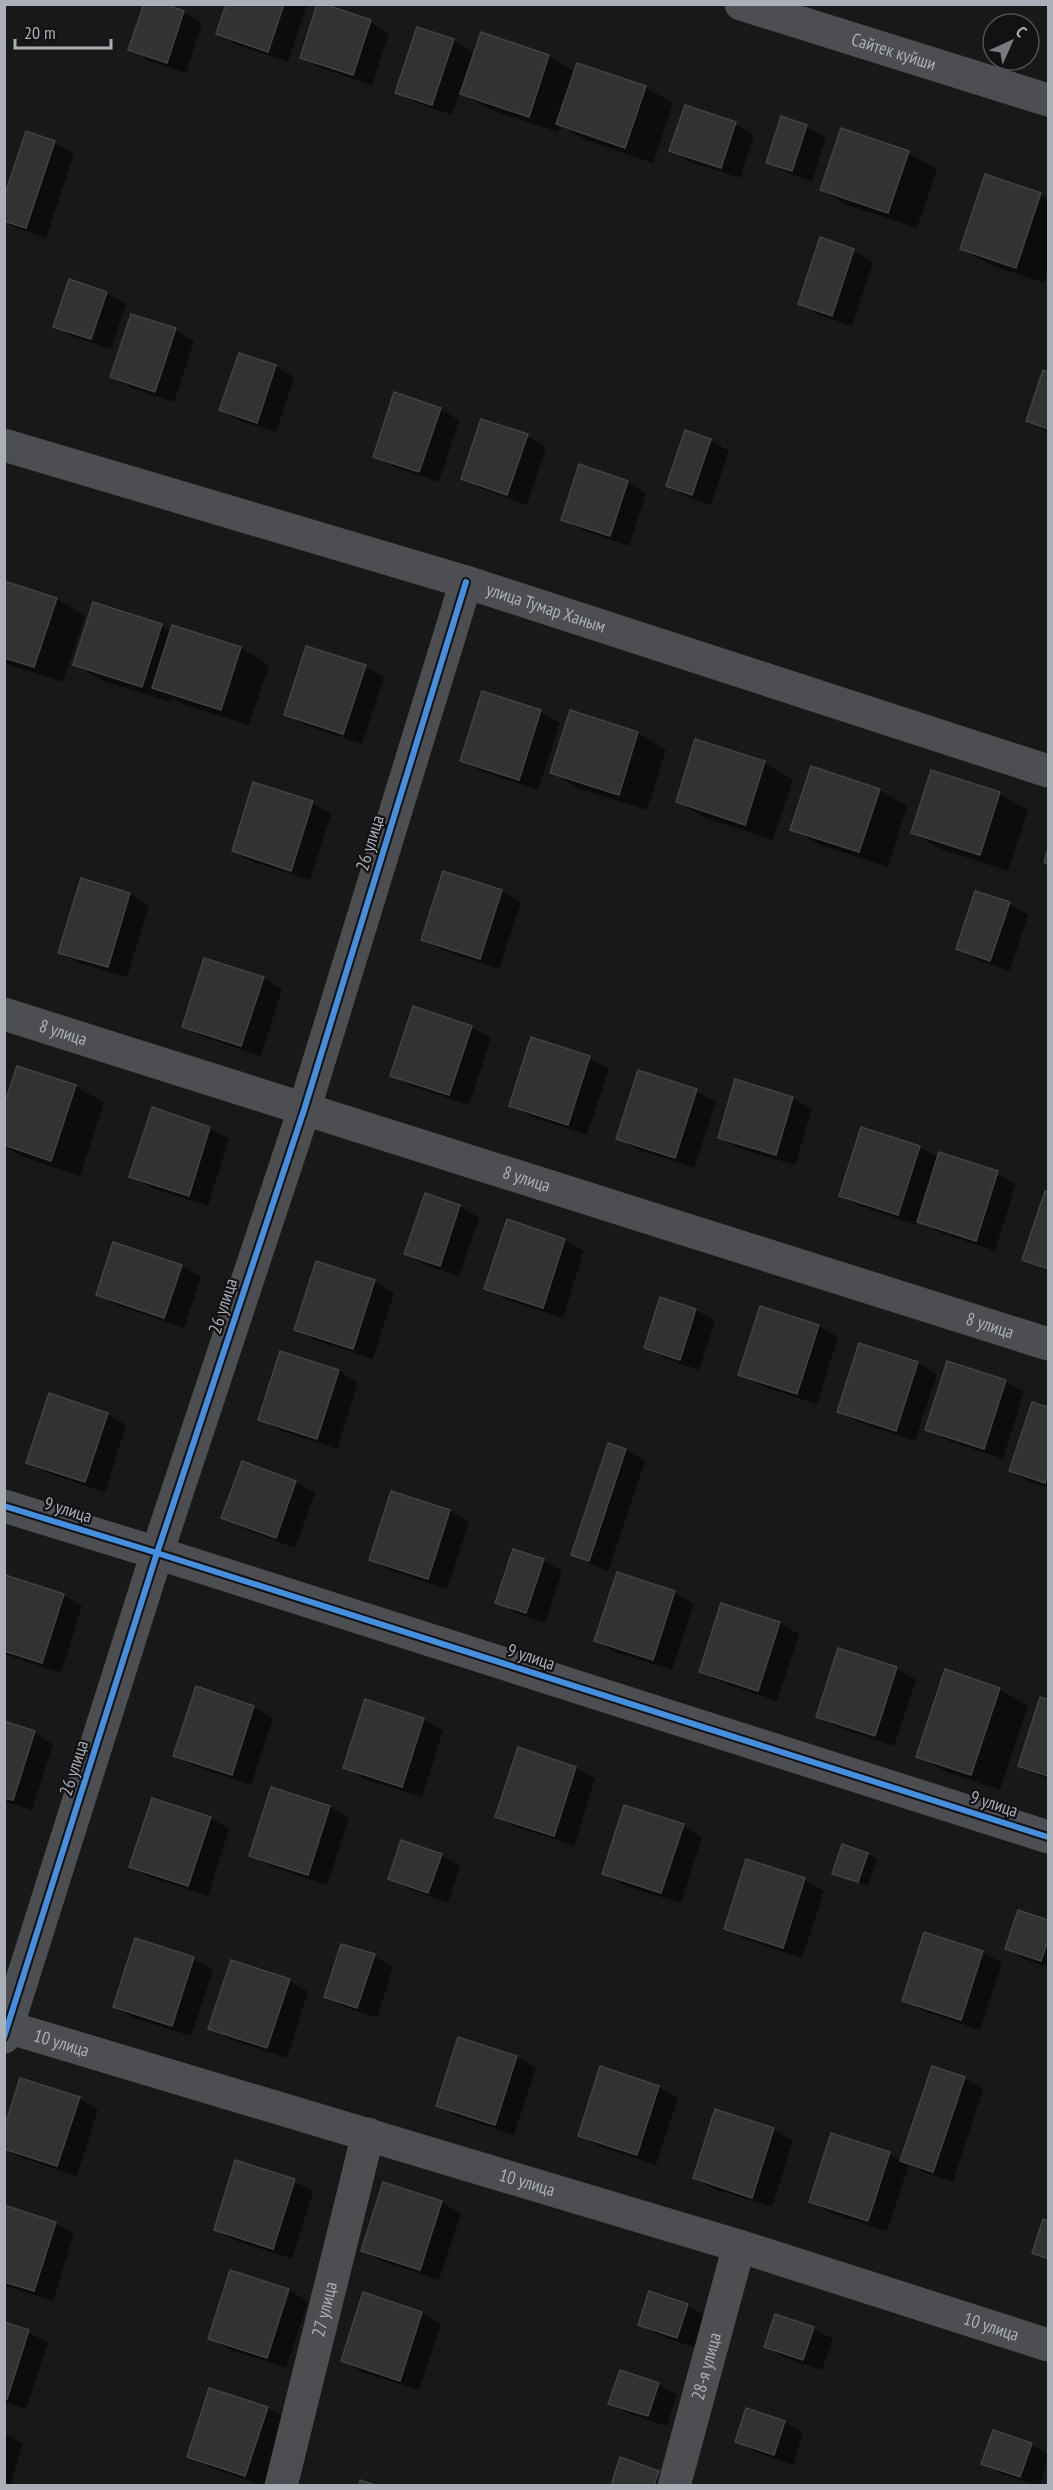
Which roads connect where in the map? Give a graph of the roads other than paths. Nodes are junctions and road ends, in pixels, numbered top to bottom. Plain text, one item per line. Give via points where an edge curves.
1 (741, 4) edge
2 (1048, 100) edge
3 (4, 445) edge
4 (466, 582) junction
5 (1048, 771) edge
6 (4, 1014) edge
7 (304, 1110) junction
8 (1048, 1344) edge
9 (4, 1506) edge
10 (158, 1553) junction
11 (1048, 1837) edge
12 (5, 2030) edge
13 (368, 2134) junction
14 (739, 2246) junction
15 (1048, 2345) edge
16 (281, 2486) edge
17 (674, 2486) edge

1 - 2 street, Сайтек куйши
3 - 4 street, улица Тумар Ханым
4 - 5 street, улица Тумар Ханым
4 - 7 street, 26 улица
6 - 7 street, 8 улица
7 - 8 street, 8 улица
7 - 10 street, 26 улица
9 - 10 street, 9 улица
10 - 11 street, 9 улица
10 - 12 street, 26 улица
12 - 13 street, 10 улица
13 - 14 street, 10 улица
13 - 16 street, 27 улица
14 - 15 street, 10 улица
14 - 17 street, 28-я улица

